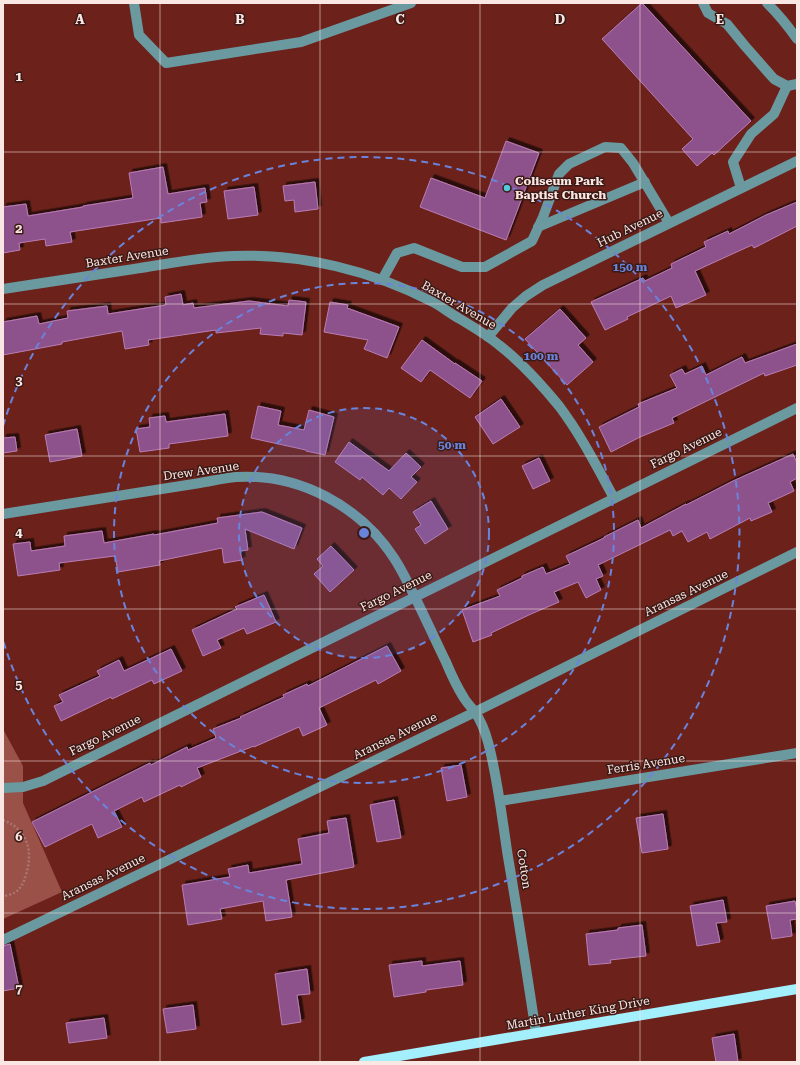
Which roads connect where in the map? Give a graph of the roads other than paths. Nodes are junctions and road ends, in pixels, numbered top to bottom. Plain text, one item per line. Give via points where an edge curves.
1 (134, 3) edge
2 (411, 3) edge
3 (703, 3) edge
4 (767, 3) edge
5 (797, 39) edge
6 (792, 85) edge
7 (797, 161) edge
8 (645, 182) junction
9 (741, 188) junction
10 (669, 223) junction
11 (538, 227) junction
12 (382, 280) junction
13 (3, 289) edge
14 (488, 337) junction
15 (797, 408) edge
16 (614, 498) junction
17 (3, 514) edge
18 (797, 552) edge
19 (415, 597) junction
20 (475, 712) junction
21 (797, 753) edge
22 (3, 788) edge
23 (500, 801) junction
24 (3, 940) edge
25 (797, 989) edge
26 (536, 1033) junction
27 (364, 1062) edge

1 - 2 street via 140,35 166,63 301,42
3 - 6 street via 708,13 727,24 774,79
4 - 5 street
6 - 9 street via 774,114 751,134 733,162
7 - 9 street, Hub Avenue
8 - 10 street
8 - 11 street
8 - 11 street via 620,148 605,148 569,164 559,174
9 - 10 street, Hub Avenue
10 - 14 street, Hub Avenue via 542,285 512,308
11 - 12 street via 532,241 485,267 462,267 414,248 397,253
12 - 13 street, Baxter Avenue via 316,262 275,257 233,256
12 - 14 street, Baxter Avenue via 434,303
14 - 16 street, Baxter Avenue via 531,375 559,407 586,447
15 - 16 street, Fargo Avenue
16 - 19 street, Fargo Avenue
17 - 19 street, Drew Avenue via 218,479 249,477 274,480 316,492 343,506 358,518 372,530 396,559
18 - 20 street, Aransas Avenue
19 - 20 street, Drew Avenue via 456,685 464,700
19 - 22 street, Fargo Avenue via 43,781 23,787
20 - 23 street, Cotton via 488,742
20 - 24 street, Aransas Avenue
21 - 23 street, Ferris Avenue
23 - 26 street, Cotton
25 - 26 main road, Martin Luther King Drive
26 - 27 main road, Martin Luther King Drive

